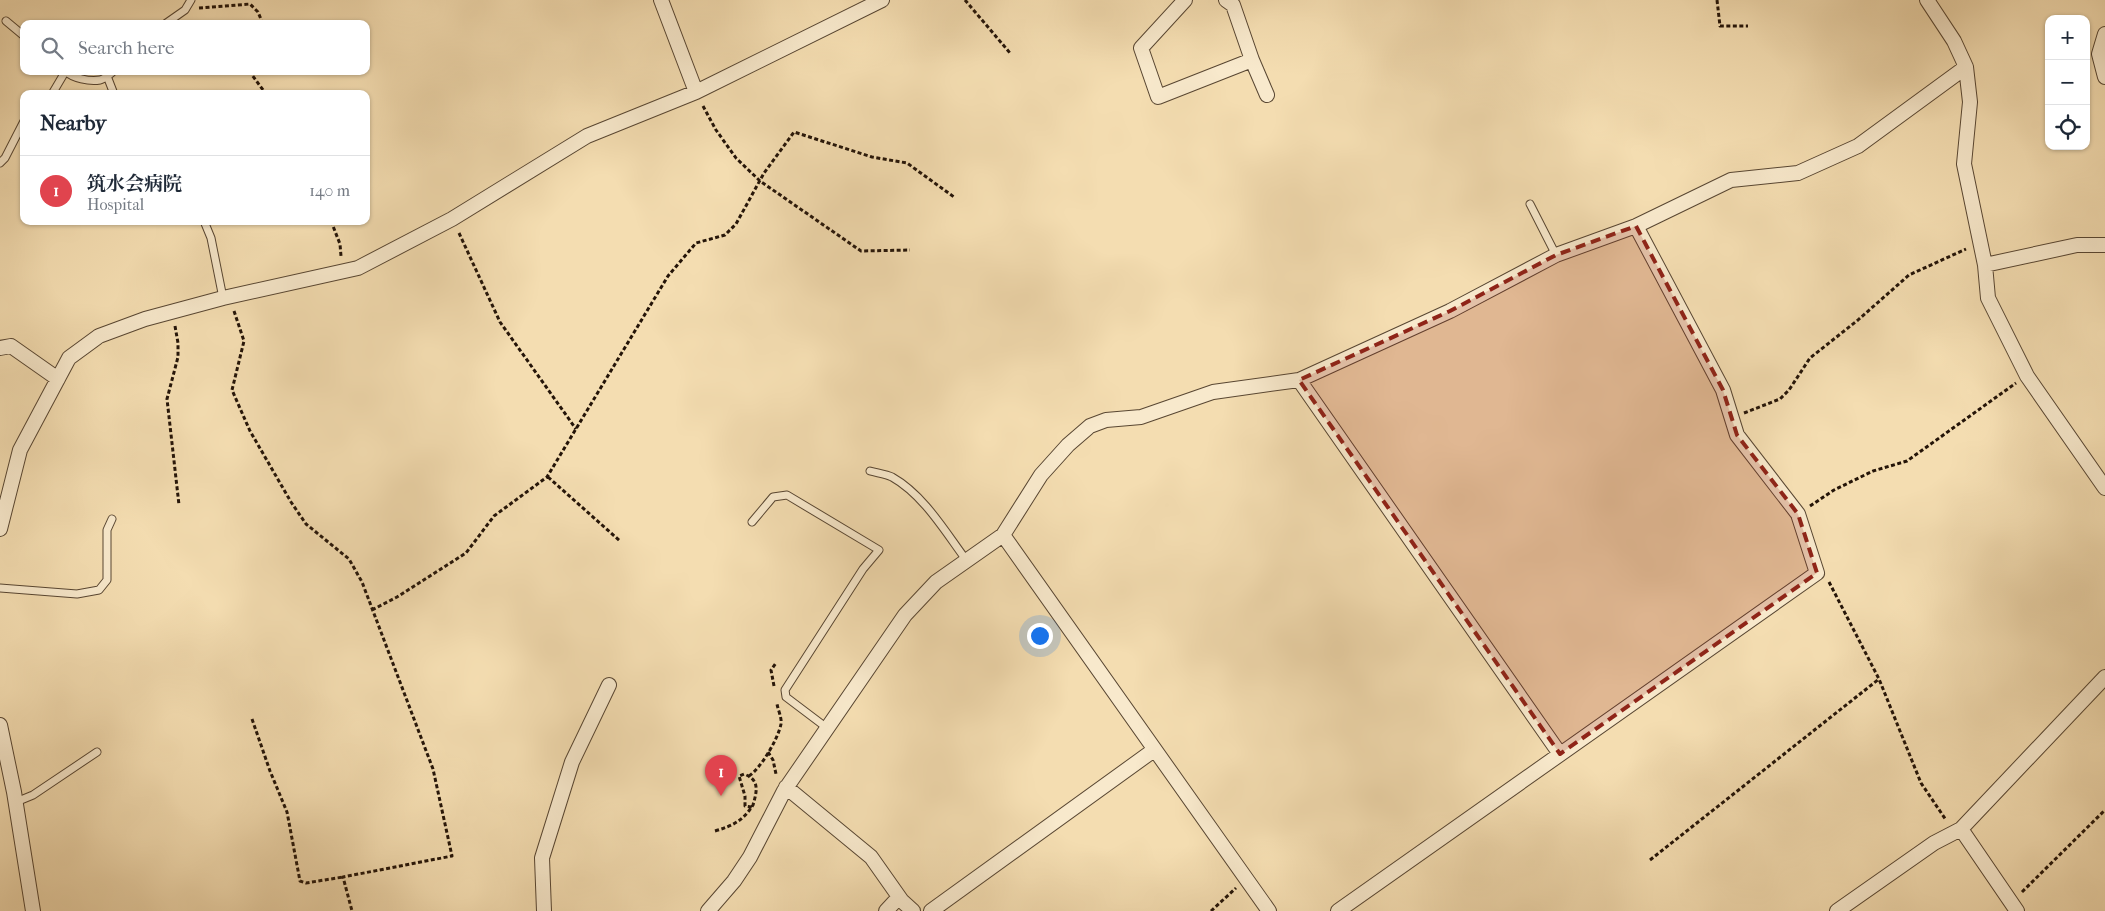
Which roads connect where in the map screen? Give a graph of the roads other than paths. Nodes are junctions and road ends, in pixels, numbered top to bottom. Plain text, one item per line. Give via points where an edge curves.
1 (191, 0) edge
2 (661, 0) edge
3 (882, 0) edge
4 (1185, 0) edge
5 (1226, 0) edge
6 (1927, 0) edge
7 (170, 20) edge
8 (6, 21) dead end
9 (20, 33) edge
10 (2105, 34) edge
11 (1252, 60) junction
12 (1966, 67) junction
13 (63, 75) edge
14 (69, 75) edge
15 (107, 76) joint
16 (2105, 77) edge
17 (54, 90) edge
18 (112, 90) edge
19 (696, 92) junction
20 (1267, 95) dead end
21 (20, 129) edge
22 (0, 163) edge
23 (1530, 204) dead end
24 (206, 225) edge
25 (1636, 226) junction
26 (2105, 245) edge
27 (1556, 255) junction
28 (1984, 265) junction
29 (226, 297) junction
30 (0, 348) edge
31 (58, 379) junction
32 (1299, 380) junction
33 (870, 472) dead end
34 (2105, 488) edge
35 (112, 519) dead end
36 (752, 522) dead end
37 (0, 529) edge
38 (1003, 536) junction
39 (967, 561) junction
40 (0, 588) edge
41 (2105, 677) edge
42 (609, 685) dead end
43 (0, 725) edge
44 (828, 728) junction
45 (1154, 750) junction
46 (97, 752) dead end
47 (1560, 754) junction
48 (786, 788) junction
49 (16, 802) junction
50 (1961, 829) junction
51 (900, 897) junction
52 (2014, 907) edge
53 (33, 911) edge
54 (544, 911) edge
55 (708, 911) edge
56 (886, 911) edge
57 (913, 911) edge
58 (931, 911) edge
59 (1269, 911) edge
60 (1338, 911) edge
61 (1837, 911) edge

1 - 7 lane
2 - 19 street
3 - 19 street
4 - 11 street via 1142,48 1158,97
5 - 11 street via 1233,5
6 - 12 street via 1954,40
8 - 9 lane
10 - 16 street via 2099,54
11 - 20 street
12 - 25 street via 1858,146 1798,174 1730,180
12 - 28 street via 1970,102 1964,164
13 - 17 lane
14 - 15 lane via 88,80 101,80
15 - 18 lane
19 - 29 street via 587,136 452,219 358,268
21 - 22 lane
23 - 27 lane
24 - 29 lane
25 - 27 street
25 - 47 street via 1723,390 1736,434 1798,514 1817,573
26 - 28 street via 2077,245
27 - 32 street via 1450,311
28 - 34 street via 1988,298 2027,376
29 - 31 street via 145,319 99,336 69,358
30 - 31 street via 11,346
31 - 37 street via 20,450
32 - 38 street via 1213,392 1141,417 1106,420 1090,426 1042,475
32 - 47 street
33 - 39 lane via 891,477 913,493
35 - 40 lane via 107,530 107,580 99,590 77,594
36 - 44 lane via 773,497 787,495 879,550 785,690 786,697
38 - 39 street
38 - 45 street
39 - 44 street via 936,582 905,615
41 - 50 street
42 - 54 street via 572,762 542,858
43 - 49 street via 9,782
44 - 48 street
45 - 58 street
45 - 59 street
46 - 49 lane via 33,795
47 - 60 street
48 - 51 street via 871,857
48 - 55 street via 745,865
49 - 53 street
50 - 52 street
50 - 61 street via 1934,843
51 - 56 street
51 - 57 street

